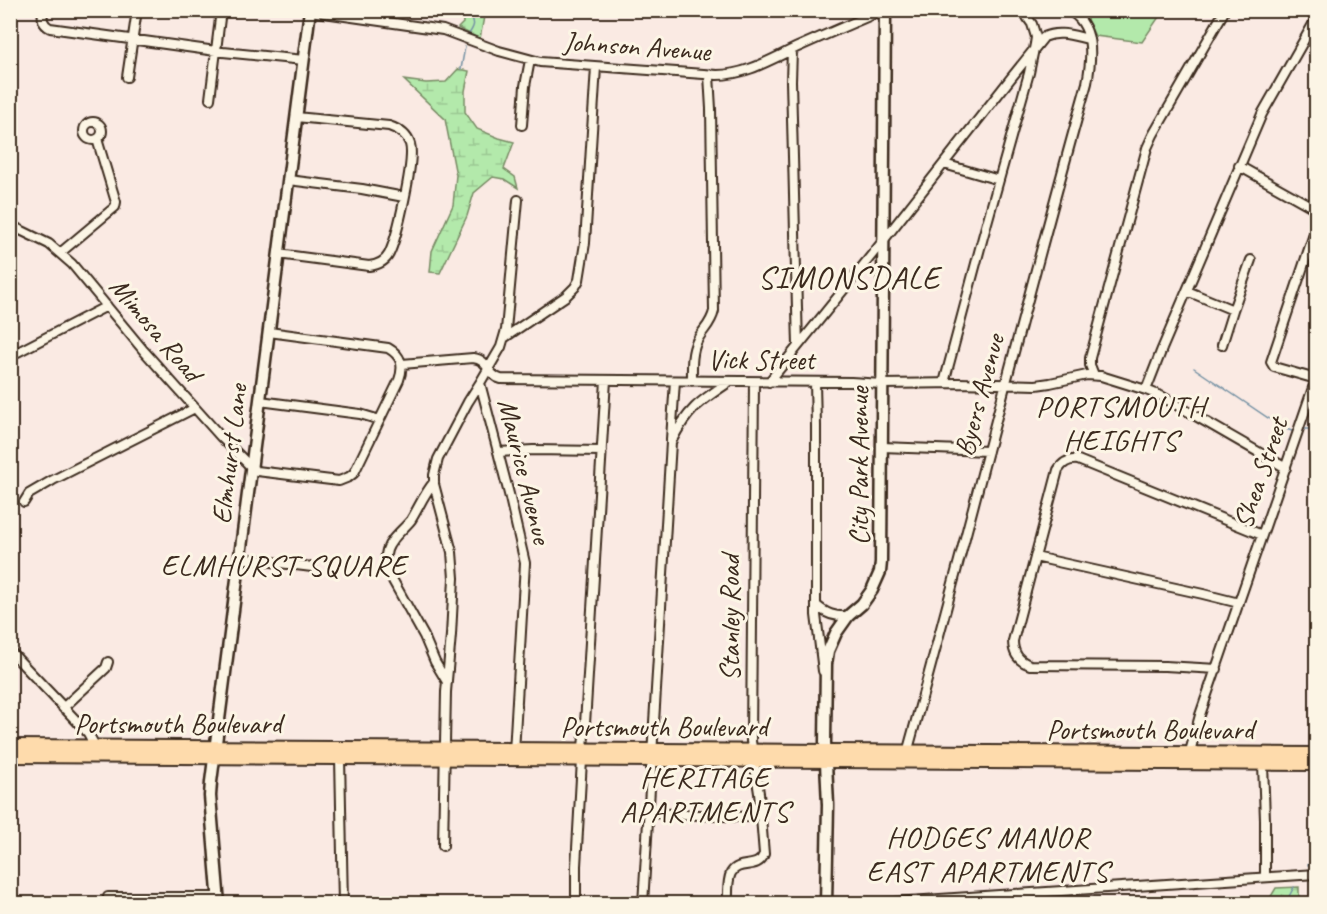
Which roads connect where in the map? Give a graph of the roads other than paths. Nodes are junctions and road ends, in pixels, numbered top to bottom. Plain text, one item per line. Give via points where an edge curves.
1 (43, 10) edge
2 (137, 10) edge
3 (221, 10) edge
4 (310, 10) edge
5 (884, 10) edge
6 (1022, 10) edge
7 (1068, 10) edge
8 (1226, 10) edge
9 (1317, 19) edge
10 (133, 39) junction
11 (1089, 39) junction
12 (1034, 49) junction
13 (792, 50) junction
14 (216, 51) junction
15 (304, 60) junction
16 (530, 60) junction
17 (596, 67) junction
18 (709, 75) junction
19 (128, 77) dead end
20 (210, 99) dead end
21 (296, 117) junction
22 (522, 125) dead end
23 (97, 139) dead end
24 (944, 164) junction
25 (1239, 166) junction
26 (288, 180) junction
27 (999, 180) junction
28 (404, 197) junction
29 (518, 200) dead end
30 (1317, 209) edge
31 (10, 225) edge
32 (1317, 228) edge
33 (883, 241) junction
34 (60, 252) junction
35 (278, 254) junction
36 (1251, 260) dead end
37 (1187, 291) junction
38 (107, 306) junction
39 (1233, 310) junction
40 (268, 332) junction
41 (504, 338) junction
42 (1222, 345) dead end
43 (798, 346) junction
44 (10, 356) edge
45 (402, 364) junction
46 (489, 370) junction
47 (1094, 375) junction
48 (1316, 379) edge
49 (606, 380) junction
50 (675, 381) junction
51 (692, 381) junction
52 (730, 381) junction
53 (754, 381) junction
54 (769, 382) junction
55 (814, 382) junction
56 (944, 382) junction
57 (480, 383) junction
58 (882, 384) junction
59 (1005, 384) junction
60 (1146, 390) junction
61 (260, 401) junction
62 (195, 408) junction
63 (380, 420) junction
64 (671, 442) junction
65 (882, 447) junction
66 (988, 450) junction
67 (602, 451) junction
68 (498, 452) junction
69 (251, 467) junction
70 (1286, 468) junction
71 (434, 483) junction
72 (24, 502) dead end
73 (1262, 535) junction
74 (1035, 557) junction
75 (240, 558) junction
76 (312, 567) dead end
77 (1239, 603) junction
78 (816, 604) junction
79 (848, 616) junction
80 (10, 651) edge
81 (108, 662) dead end
82 (1217, 669) junction
83 (825, 681) junction
84 (447, 682) junction
85 (63, 708) junction
86 (10, 746) edge
87 (94, 746) junction
88 (215, 752) junction
89 (338, 753) junction
90 (444, 754) junction
91 (514, 754) junction
92 (582, 755) junction
93 (652, 755) junction
94 (754, 755) junction
95 (10, 756) edge
96 (826, 756) junction
97 (906, 756) junction
98 (103, 757) junction
99 (1316, 757) edge
100 (1190, 758) junction
101 (1263, 764) junction
102 (649, 813) junction
103 (749, 817) dead end
104 (443, 846) dead end
105 (1317, 874) edge
106 (1265, 877) junction
107 (108, 897) dead end
108 (219, 900) edge
109 (343, 903) edge
110 (576, 903) edge
111 (642, 903) edge
112 (728, 903) edge
113 (826, 903) edge
114 (865, 903) edge

1 - 10 street via 43,23 50,28
2 - 10 street
3 - 14 street
4 - 15 street, Elmhurst Lane
4 - 16 street, Johnson Avenue via 444,30
5 - 13 street, Johnson Avenue
5 - 33 street, City Park Avenue
6 - 12 street via 1034,29
7 - 11 street via 1080,19
8 - 47 street via 1147,148 1090,358
9 - 25 street via 1262,114
10 - 14 street
10 - 19 street
11 - 12 street via 1056,33 1044,37
11 - 59 street, Byers Avenue via 1087,83
12 - 24 street
12 - 27 street
13 - 18 street, Johnson Avenue via 744,71
13 - 43 street
14 - 15 street
14 - 20 street
15 - 21 street, Elmhurst Lane
16 - 17 street, Johnson Avenue
16 - 22 street
17 - 18 street, Johnson Avenue
17 - 41 street via 585,243 579,280 566,296
18 - 51 street via 714,312 693,351
21 - 26 street, Elmhurst Lane
21 - 28 street via 389,126 400,131 410,145
23 - 34 street via 115,207
24 - 27 street
24 - 33 street
25 - 30 street
25 - 37 street
26 - 28 street
26 - 35 street, Elmhurst Lane
27 - 56 street
28 - 35 street via 389,254 379,263 369,266
29 - 41 street, Maurice Avenue
31 - 34 street, Mimosa Road
32 - 48 street, Shea Street via 1271,362 1274,367
33 - 43 street
33 - 58 street, City Park Avenue
34 - 38 street, Mimosa Road
35 - 40 street, Elmhurst Lane
36 - 39 street
37 - 39 street
37 - 60 street
38 - 44 street
38 - 62 street, Mimosa Road
39 - 42 street
40 - 45 street via 388,348
40 - 61 street, Elmhurst Lane
41 - 46 street, Maurice Avenue
43 - 54 street
45 - 46 street, Vick Street via 473,358 486,363
45 - 63 street via 399,380
46 - 49 street, Vick Street via 501,379
46 - 57 street, Maurice Avenue
47 - 59 street, Vick Street via 1043,384
47 - 60 street, Vick Street
48 - 70 street, Shea Street
49 - 50 street, Vick Street
49 - 67 street
50 - 51 street, Vick Street
50 - 64 street
51 - 52 street, Vick Street
52 - 53 street, Vick Street
52 - 64 street via 696,405
53 - 54 street, Vick Street
53 - 94 street, Stanley Road via 751,741
54 - 55 street, Vick Street
55 - 58 street, Vick Street
55 - 78 street
56 - 58 street, Vick Street
56 - 59 street, Vick Street
57 - 68 street, Maurice Avenue
57 - 71 street via 438,459
58 - 65 street, City Park Avenue
59 - 66 street, Byers Avenue
60 - 70 street, Vick Street
61 - 63 street
61 - 69 street, Elmhurst Lane
62 - 69 street, Mimosa Road
62 - 72 street via 53,480 29,494
63 - 69 street via 354,473 344,480 292,477
64 - 93 street
65 - 66 street
65 - 79 street, City Park Avenue via 880,572 867,598
66 - 97 street, Byers Avenue
67 - 68 street
67 - 92 street
68 - 91 street, Maurice Avenue via 525,563
69 - 75 street, Elmhurst Lane
70 - 73 street, Shea Street
71 - 84 street via 454,565
71 - 84 street via 392,541 385,563
73 - 74 street via 1078,460 1069,460 1058,473
73 - 77 street, Shea Street
74 - 77 street
74 - 82 street via 1013,644 1020,660 1030,665
75 - 76 street
75 - 88 street, Elmhurst Lane
77 - 82 street, Shea Street
78 - 79 street via 834,615
78 - 83 street
79 - 83 street, City Park Avenue via 831,643
80 - 85 street
81 - 85 street
82 - 100 street, Shea Street
83 - 96 street, City Park Avenue
84 - 90 street
85 - 87 street via 90,736
86 - 87 main road, Portsmouth Boulevard
87 - 88 main road, Portsmouth Boulevard
87 - 98 street
88 - 89 main road, Portsmouth Boulevard
88 - 98 main road, Portsmouth Boulevard
88 - 108 street, Elmhurst Lane via 210,796
89 - 90 main road, Portsmouth Boulevard
89 - 109 street
90 - 91 main road, Portsmouth Boulevard
90 - 104 street
91 - 92 main road, Portsmouth Boulevard
92 - 93 main road, Portsmouth Boulevard
92 - 110 street
93 - 94 main road, Portsmouth Boulevard
93 - 102 street
94 - 96 main road, Portsmouth Boulevard
94 - 112 street, Stanley Road via 765,854 761,861 731,872
95 - 98 main road, Portsmouth Boulevard
96 - 97 main road, Portsmouth Boulevard
96 - 113 street, City Park Avenue
97 - 100 main road, Portsmouth Boulevard
99 - 100 main road, Portsmouth Boulevard
99 - 101 main road, Portsmouth Boulevard
100 - 101 main road, Portsmouth Boulevard
101 - 106 street
102 - 103 street
102 - 111 street
105 - 106 street
106 - 114 street
107 - 108 street

